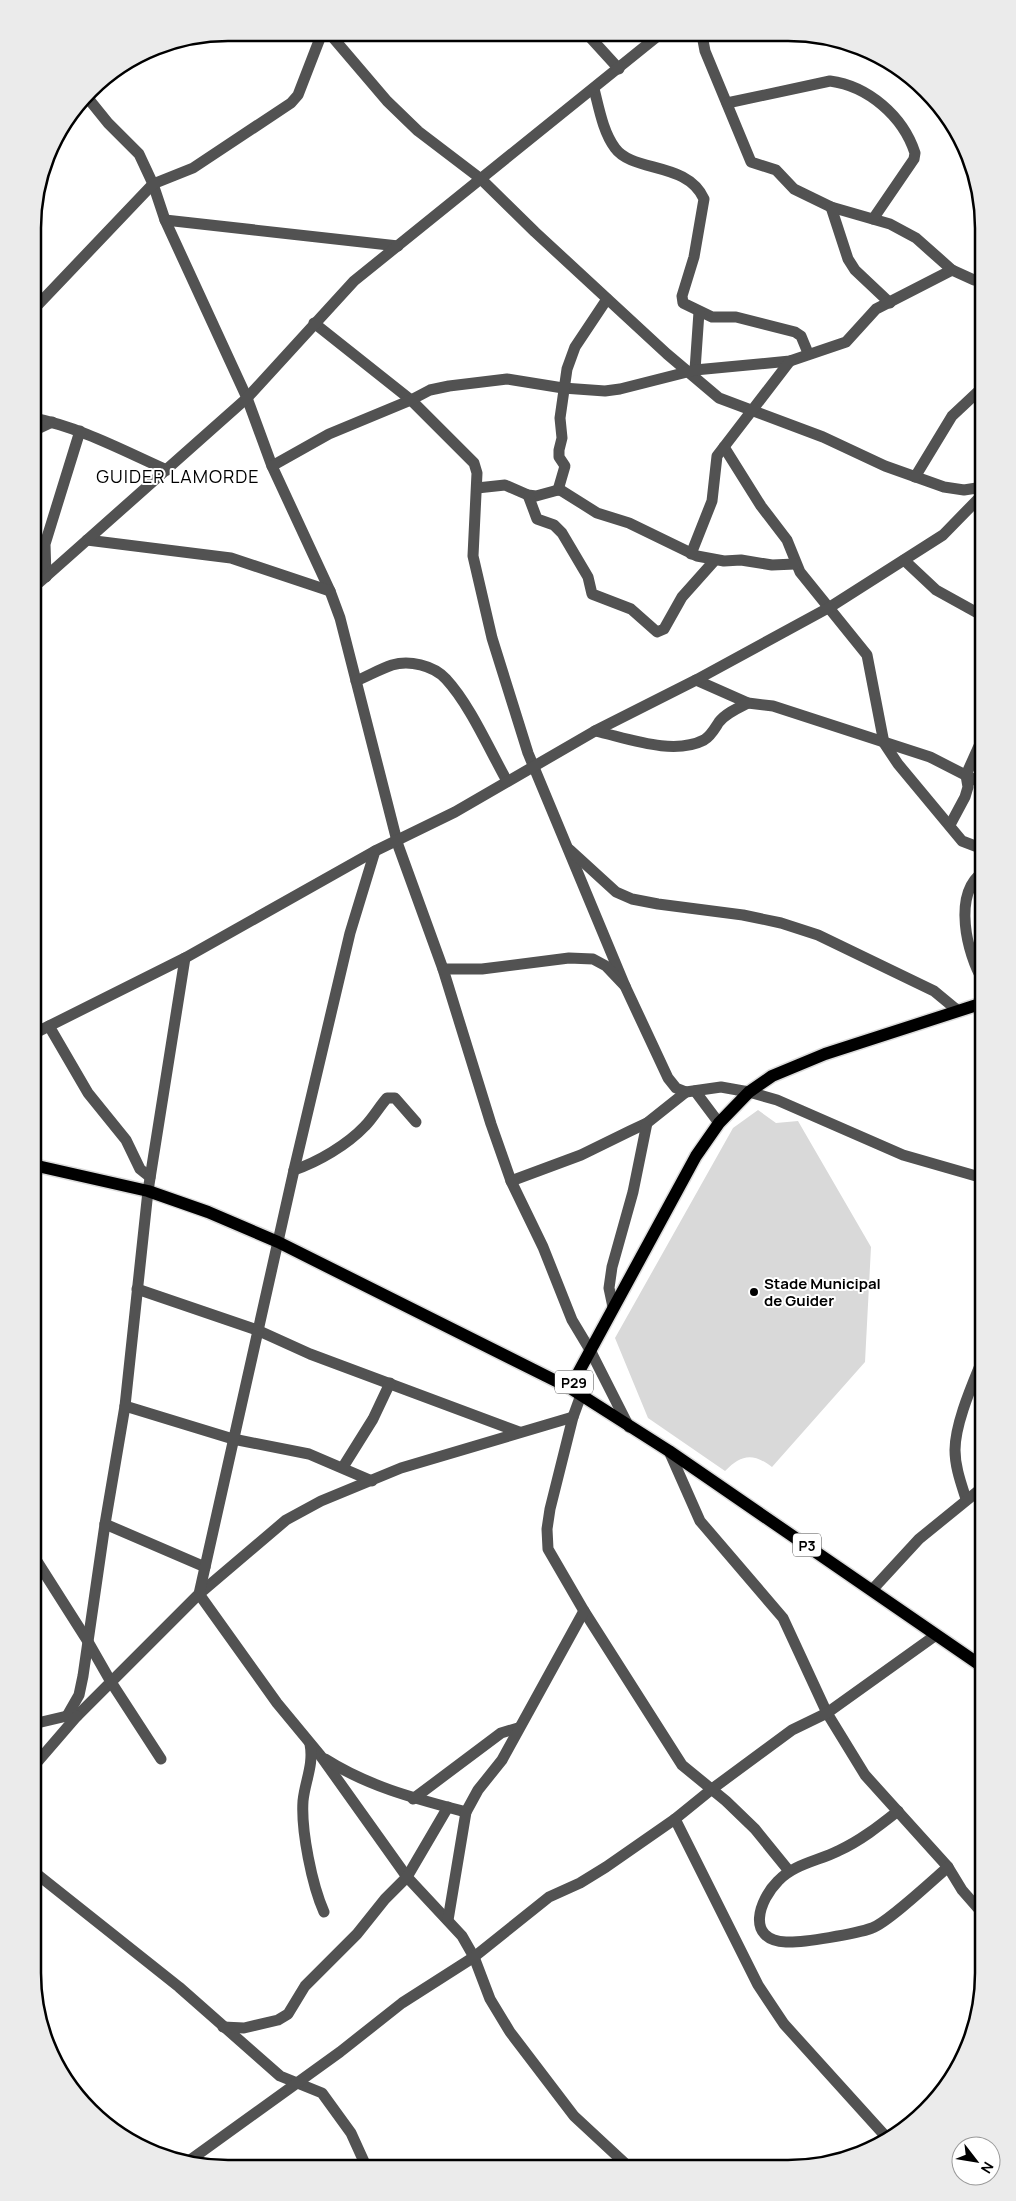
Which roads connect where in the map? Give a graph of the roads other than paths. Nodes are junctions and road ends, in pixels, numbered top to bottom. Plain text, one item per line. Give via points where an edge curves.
1 (319, 41) edge
2 (336, 41) edge
3 (593, 41) edge
4 (652, 41) edge
5 (703, 41) edge
6 (619, 69) junction
7 (594, 89) junction
8 (91, 101) edge
9 (727, 104) junction
10 (481, 179) junction
11 (153, 184) junction
12 (830, 207) junction
13 (873, 219) junction
14 (165, 220) junction
15 (398, 246) junction
16 (952, 270) junction
17 (975, 280) edge
18 (607, 299) junction
19 (41, 302) edge
20 (890, 303) junction
21 (698, 312) junction
22 (314, 323) junction
23 (808, 353) junction
24 (790, 361) junction
25 (691, 371) junction
26 (563, 388) junction
27 (975, 397) edge
28 (246, 398) junction
29 (411, 400) junction
30 (752, 410) junction
31 (41, 420) edge
32 (52, 422) junction
33 (41, 427) edge
34 (80, 431) junction
35 (724, 447) junction
36 (272, 466) junction
37 (167, 470) junction
38 (915, 477) junction
39 (477, 488) junction
40 (975, 488) edge
41 (558, 490) junction
42 (528, 495) junction
43 (975, 502) edge
44 (87, 540) junction
45 (691, 554) junction
46 (715, 560) junction
47 (904, 560) junction
48 (795, 564) junction
49 (46, 577) junction
50 (41, 581) edge
51 (330, 591) junction
52 (830, 607) junction
53 (975, 612) edge
54 (356, 680) junction
55 (696, 680) junction
56 (748, 703) junction
57 (595, 731) junction
58 (884, 742) junction
59 (975, 755) edge
60 (533, 766) junction
61 (966, 775) junction
62 (975, 780) edge
63 (507, 781) junction
64 (950, 825) junction
65 (397, 839) junction
66 (975, 846) edge
67 (567, 848) junction
68 (375, 851) junction
69 (975, 881) edge
70 (185, 958) junction
71 (975, 961) edge
72 (443, 969) junction
73 (625, 986) junction
74 (975, 1005) edge
75 (957, 1010) junction
76 (49, 1026) junction
77 (41, 1030) edge
78 (690, 1092) junction
79 (749, 1092) junction
80 (416, 1122) dead end
81 (647, 1123) junction
82 (719, 1123) junction
83 (41, 1167) edge
84 (294, 1170) junction
85 (975, 1176) edge
86 (150, 1177) junction
87 (511, 1181) junction
88 (148, 1191) junction
89 (278, 1242) junction
90 (137, 1289) junction
91 (613, 1307) junction
92 (257, 1330) junction
93 (590, 1350) junction
94 (975, 1378) edge
95 (390, 1383) junction
96 (575, 1392) junction
97 (125, 1406) junction
98 (573, 1417) junction
99 (628, 1427) junction
100 (520, 1432) junction
101 (234, 1439) junction
102 (669, 1451) junction
103 (343, 1467) junction
104 (372, 1481) junction
105 (975, 1493) edge
106 (966, 1499) junction
107 (105, 1524) junction
108 (41, 1568) edge
109 (205, 1568) junction
110 (872, 1590) junction
111 (199, 1594) junction
112 (584, 1611) junction
113 (936, 1635) junction
114 (87, 1640) junction
115 (975, 1662) edge
116 (111, 1682) junction
117 (827, 1713) junction
118 (72, 1716) junction
119 (41, 1722) edge
120 (518, 1728) junction
121 (309, 1742) junction
122 (320, 1755) junction
123 (41, 1756) edge
124 (161, 1760) dead end
125 (712, 1789) junction
126 (413, 1799) junction
127 (448, 1808) junction
128 (898, 1811) junction
129 (466, 1812) junction
130 (675, 1819) junction
131 (948, 1867) junction
132 (789, 1871) junction
133 (407, 1877) junction
134 (41, 1878) edge
135 (975, 1905) edge
136 (324, 1912) dead end
137 (448, 1920) junction
138 (474, 1957) junction
139 (223, 2027) junction
140 (298, 2082) junction
141 (883, 2134) edge
142 (195, 2156) edge
143 (363, 2160) edge
144 (621, 2160) edge

1 - 11 street via 298,95 291,103 193,168
2 - 10 street via 418,132
3 - 6 street
4 - 6 street
5 - 9 street
6 - 7 street
7 - 10 street
7 - 21 street via 600,114 615,149 630,158 673,171 704,199 694,257 682,300
8 - 11 street via 139,154
9 - 12 street via 751,162 776,170 794,189
9 - 13 street via 830,82 845,83 887,109 899,123 915,153
10 - 15 street
10 - 18 street
11 - 14 street
11 - 19 street
12 - 13 street
12 - 20 street via 848,259 855,270
13 - 16 street via 916,238
14 - 15 street
14 - 28 street
15 - 22 street via 354,281
16 - 17 street
16 - 20 street
18 - 25 street
18 - 26 street via 571,353
20 - 23 street via 868,316 846,342
21 - 23 street via 712,318 736,318 795,332
21 - 25 street
22 - 28 street
22 - 29 street
23 - 24 street
24 - 25 street
24 - 30 street
25 - 26 street via 620,389 590,391
25 - 30 street via 719,398
26 - 29 street via 507,379 474,381 430,390
26 - 41 street via 559,457 565,466
27 - 38 street via 952,416
28 - 36 street
28 - 37 street
29 - 36 street via 329,434
29 - 39 street via 474,463 478,473
30 - 35 street
30 - 38 street
31 - 32 street
32 - 33 street
32 - 34 street
34 - 37 street
34 - 49 street via 44,544
35 - 45 street via 717,456 712,500
35 - 48 street via 787,540
36 - 51 street
37 - 44 street
38 - 40 street via 944,487
39 - 42 street via 505,485
39 - 60 street via 474,568 492,638
41 - 42 street
41 - 45 street via 597,513 629,523
42 - 46 street via 537,520 554,525 562,533 588,577 592,594 631,609 658,632 664,629 682,596
43 - 47 street via 943,535
44 - 49 street
44 - 51 street via 231,558
45 - 46 street
46 - 48 street
47 - 52 street
47 - 53 street via 936,590
48 - 52 street
49 - 50 street
51 - 54 street
52 - 55 street
52 - 58 street via 867,655
54 - 63 street via 392,665 418,664 431,668 445,678 466,709
54 - 65 street
55 - 56 street
55 - 57 street
56 - 57 street via 720,721 705,739 683,746
56 - 58 street via 773,706
57 - 60 street
58 - 61 street via 930,757
58 - 64 street via 898,764
59 - 61 street
60 - 63 street
60 - 67 street
61 - 62 street
61 - 64 street via 968,787 965,797
63 - 65 street via 455,812
64 - 66 street via 962,841
65 - 68 street
65 - 72 street
67 - 73 street
67 - 75 street via 623,896 772,921 818,935 934,992
68 - 70 street
68 - 84 street via 350,933
69 - 71 street via 967,898 965,929
70 - 76 street
70 - 86 street
72 - 73 street via 482,969 569,958 592,959 606,966
72 - 87 street via 465,1046
73 - 78 street via 668,1078 676,1088
74 - 75 main road, P29
75 - 79 main road, P29 via 825,1054 772,1076
76 - 77 street
76 - 86 street via 88,1093 126,1140 140,1169
78 - 79 street via 721,1087
78 - 81 street
78 - 82 street
79 - 82 main road, P29
79 - 85 street via 802,1110 903,1155
80 - 84 street via 395,1098 387,1098 350,1139 311,1164
81 - 87 street via 580,1155
81 - 91 street via 633,1192 612,1267 609,1288
82 - 91 main road, P29 via 696,1156
83 - 88 main road, P29
84 - 89 street
86 - 88 street
87 - 93 street via 543,1247 572,1320
88 - 89 main road, P29
88 - 90 street
89 - 92 street
89 - 96 main road, P29
90 - 92 street
90 - 97 street
91 - 93 main road, P29
92 - 95 street via 310,1354
92 - 101 street
93 - 96 main road, P29
93 - 99 street
94 - 106 street via 965,1404 955,1448
95 - 100 street
95 - 103 street via 373,1419
96 - 98 street
96 - 99 main road, P3
97 - 101 street
97 - 107 street
98 - 100 street
98 - 112 street via 550,1509 548,1548
99 - 102 main road, P3
100 - 104 street via 401,1468
101 - 103 street via 310,1454
101 - 109 street
102 - 110 main road, P3
102 - 117 street via 700,1521 782,1618
103 - 104 street
104 - 111 street via 321,1501 286,1520
105 - 106 street
106 - 110 street via 919,1539
107 - 109 street
107 - 114 street
108 - 114 street
109 - 111 street
110 - 113 main road, P3
111 - 116 street
111 - 121 street
112 - 120 street
112 - 125 street via 682,1765
113 - 115 main road, P3
113 - 117 street
114 - 116 street
114 - 118 street via 79,1695
116 - 118 street
116 - 124 street
117 - 125 street via 792,1730
117 - 128 street via 865,1775
118 - 119 street
118 - 123 street
120 - 126 street via 502,1733
120 - 129 street via 496,1770 478,1790
121 - 122 street
121 - 136 street via 312,1761 303,1808 315,1891
122 - 126 street via 368,1783
122 - 133 street
125 - 130 street
125 - 132 street via 755,1829
126 - 127 street
127 - 129 street
127 - 133 street
128 - 131 street
128 - 132 street via 840,1850
129 - 137 street
130 - 138 street via 580,1883 549,1897
130 - 141 street via 758,1985 784,2024
131 - 132 street via 871,1928 787,1942 770,1938 759,1926 758,1918 777,1881
131 - 135 street
133 - 137 street
133 - 139 street via 305,1986 288,2014 278,2020 244,2028
134 - 139 street via 179,1987
137 - 138 street
138 - 140 street via 402,2003
138 - 144 street via 490,1999 510,2032 574,2116
139 - 140 street via 280,2076
140 - 142 street
140 - 143 street via 326,2096 351,2133

